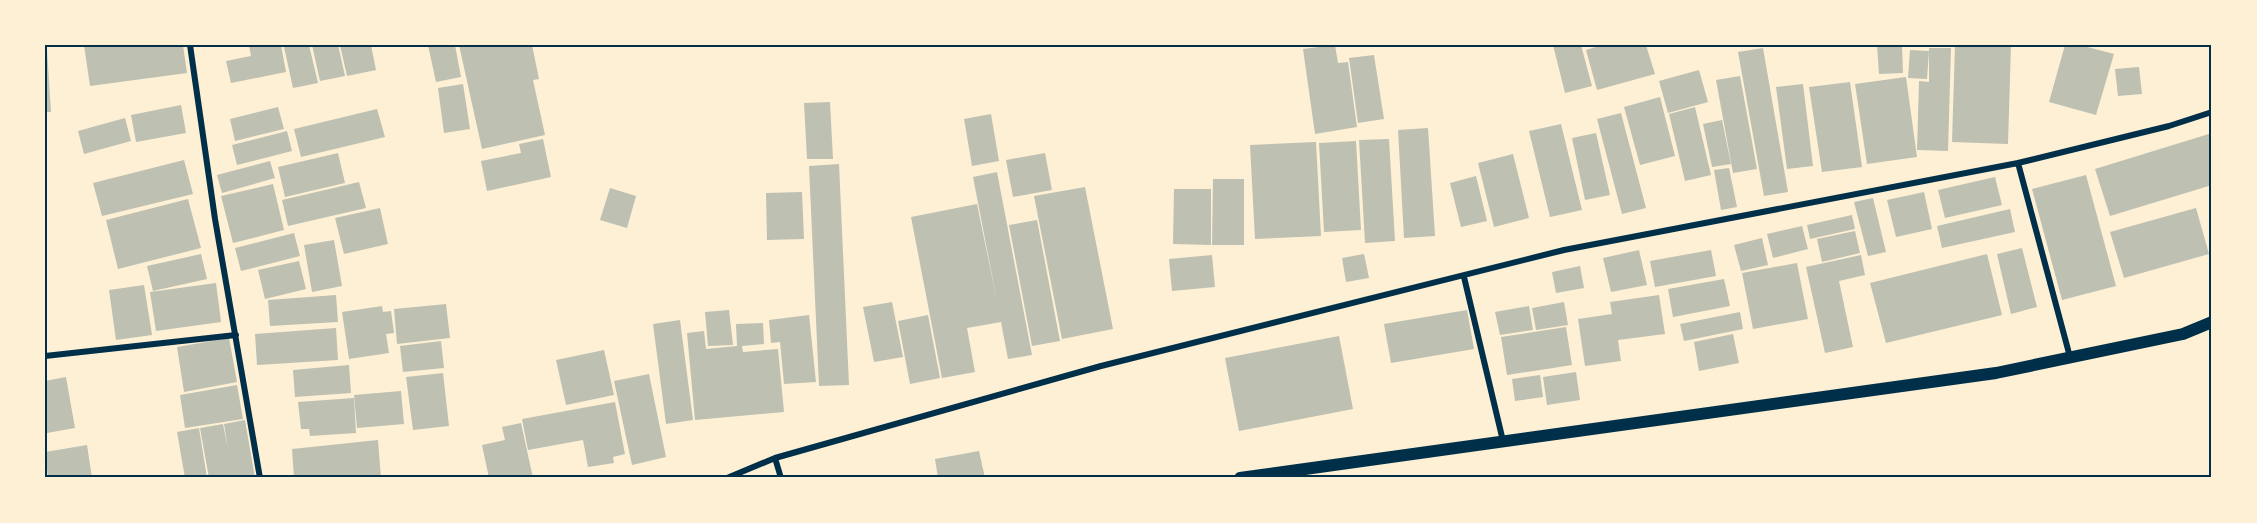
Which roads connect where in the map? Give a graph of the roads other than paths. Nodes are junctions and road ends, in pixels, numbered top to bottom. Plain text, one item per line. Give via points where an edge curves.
1 (190, 45) edge
2 (2212, 112) edge
3 (2019, 163) junction
4 (1464, 277) junction
5 (2212, 322) edge
6 (236, 335) junction
7 (45, 356) edge
8 (2070, 357) junction
9 (1503, 441) junction
10 (775, 458) junction
11 (260, 478) edge
12 (727, 478) edge
13 (782, 478) edge
14 (1240, 478) edge

1 - 6 street
2 - 3 street
3 - 4 street via 1564,250
3 - 8 street
4 - 9 street
4 - 10 street via 1101,366
5 - 8 main road via 2183,334
6 - 7 street
6 - 11 street
8 - 9 main road via 1996,373
9 - 14 main road
10 - 12 street
10 - 13 street

